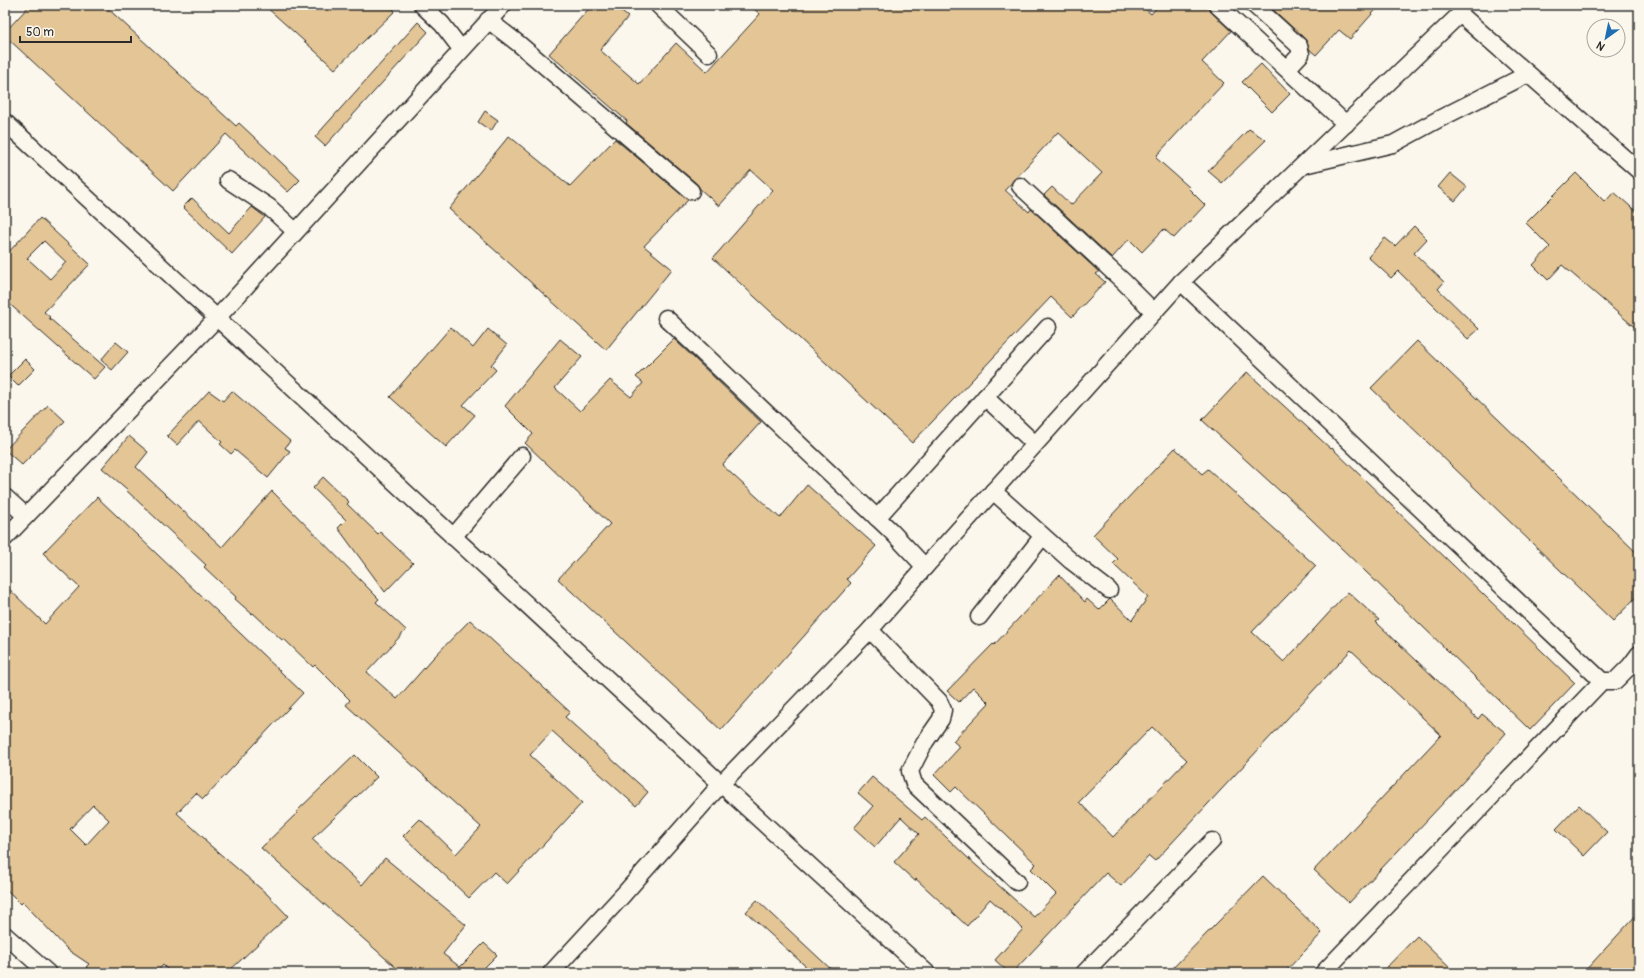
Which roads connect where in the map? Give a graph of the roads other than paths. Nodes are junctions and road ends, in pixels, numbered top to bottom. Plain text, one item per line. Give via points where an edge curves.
1 (422, 5) edge
2 (503, 5) edge
3 (658, 5) edge
4 (1217, 5) edge
5 (1254, 5) edge
6 (1456, 9) edge
7 (488, 20) junction
8 (461, 49) junction
9 (710, 54) dead end
10 (1287, 69) junction
11 (1528, 74) junction
12 (5, 122) edge
13 (1346, 124) junction
14 (1302, 166) junction
15 (1639, 171) edge
16 (228, 180) dead end
17 (1020, 186) dead end
18 (691, 191) dead end
19 (295, 231) junction
20 (1181, 282) junction
21 (1154, 312) junction
22 (217, 318) junction
23 (666, 318) dead end
24 (1048, 327) dead end
25 (985, 397) junction
26 (1035, 444) junction
27 (522, 456) dead end
28 (994, 491) junction
29 (5, 497) edge
30 (26, 516) junction
31 (877, 518) junction
32 (453, 537) junction
33 (1042, 537) junction
34 (5, 538) edge
35 (925, 567) junction
36 (1109, 590) dead end
37 (979, 617) dead end
38 (870, 630) junction
39 (1639, 654) edge
40 (1602, 681) junction
41 (721, 784) junction
42 (1212, 841) dead end
43 (1017, 882) dead end
44 (5, 935) edge
45 (48, 973) edge
46 (551, 973) edge
47 (927, 973) edge
48 (1084, 973) edge
49 (1323, 973) edge

1 - 8 street via 442,24
2 - 7 street
3 - 9 street
4 - 10 street
5 - 10 street via 1299,46 1301,54
6 - 11 street
6 - 13 street
7 - 8 street
7 - 18 street
8 - 19 street
10 - 13 street
11 - 14 street via 1393,144
11 - 15 street
12 - 22 street
13 - 14 street
14 - 20 street
16 - 19 street via 269,207
17 - 21 street
19 - 22 street
20 - 21 street
20 - 40 street
21 - 26 street
22 - 30 street
22 - 32 street
23 - 31 street
24 - 25 street
25 - 26 street
25 - 31 street
26 - 28 street
27 - 32 street
28 - 33 street
28 - 35 street
29 - 30 street
30 - 34 street
31 - 35 street
32 - 41 street
33 - 36 street
33 - 37 street
35 - 38 street
38 - 41 street
38 - 43 street via 939,701 943,710 941,719 910,771 914,784
39 - 40 street via 1614,681
40 - 49 street
41 - 46 street via 623,896
41 - 47 street
42 - 48 street
44 - 45 street

